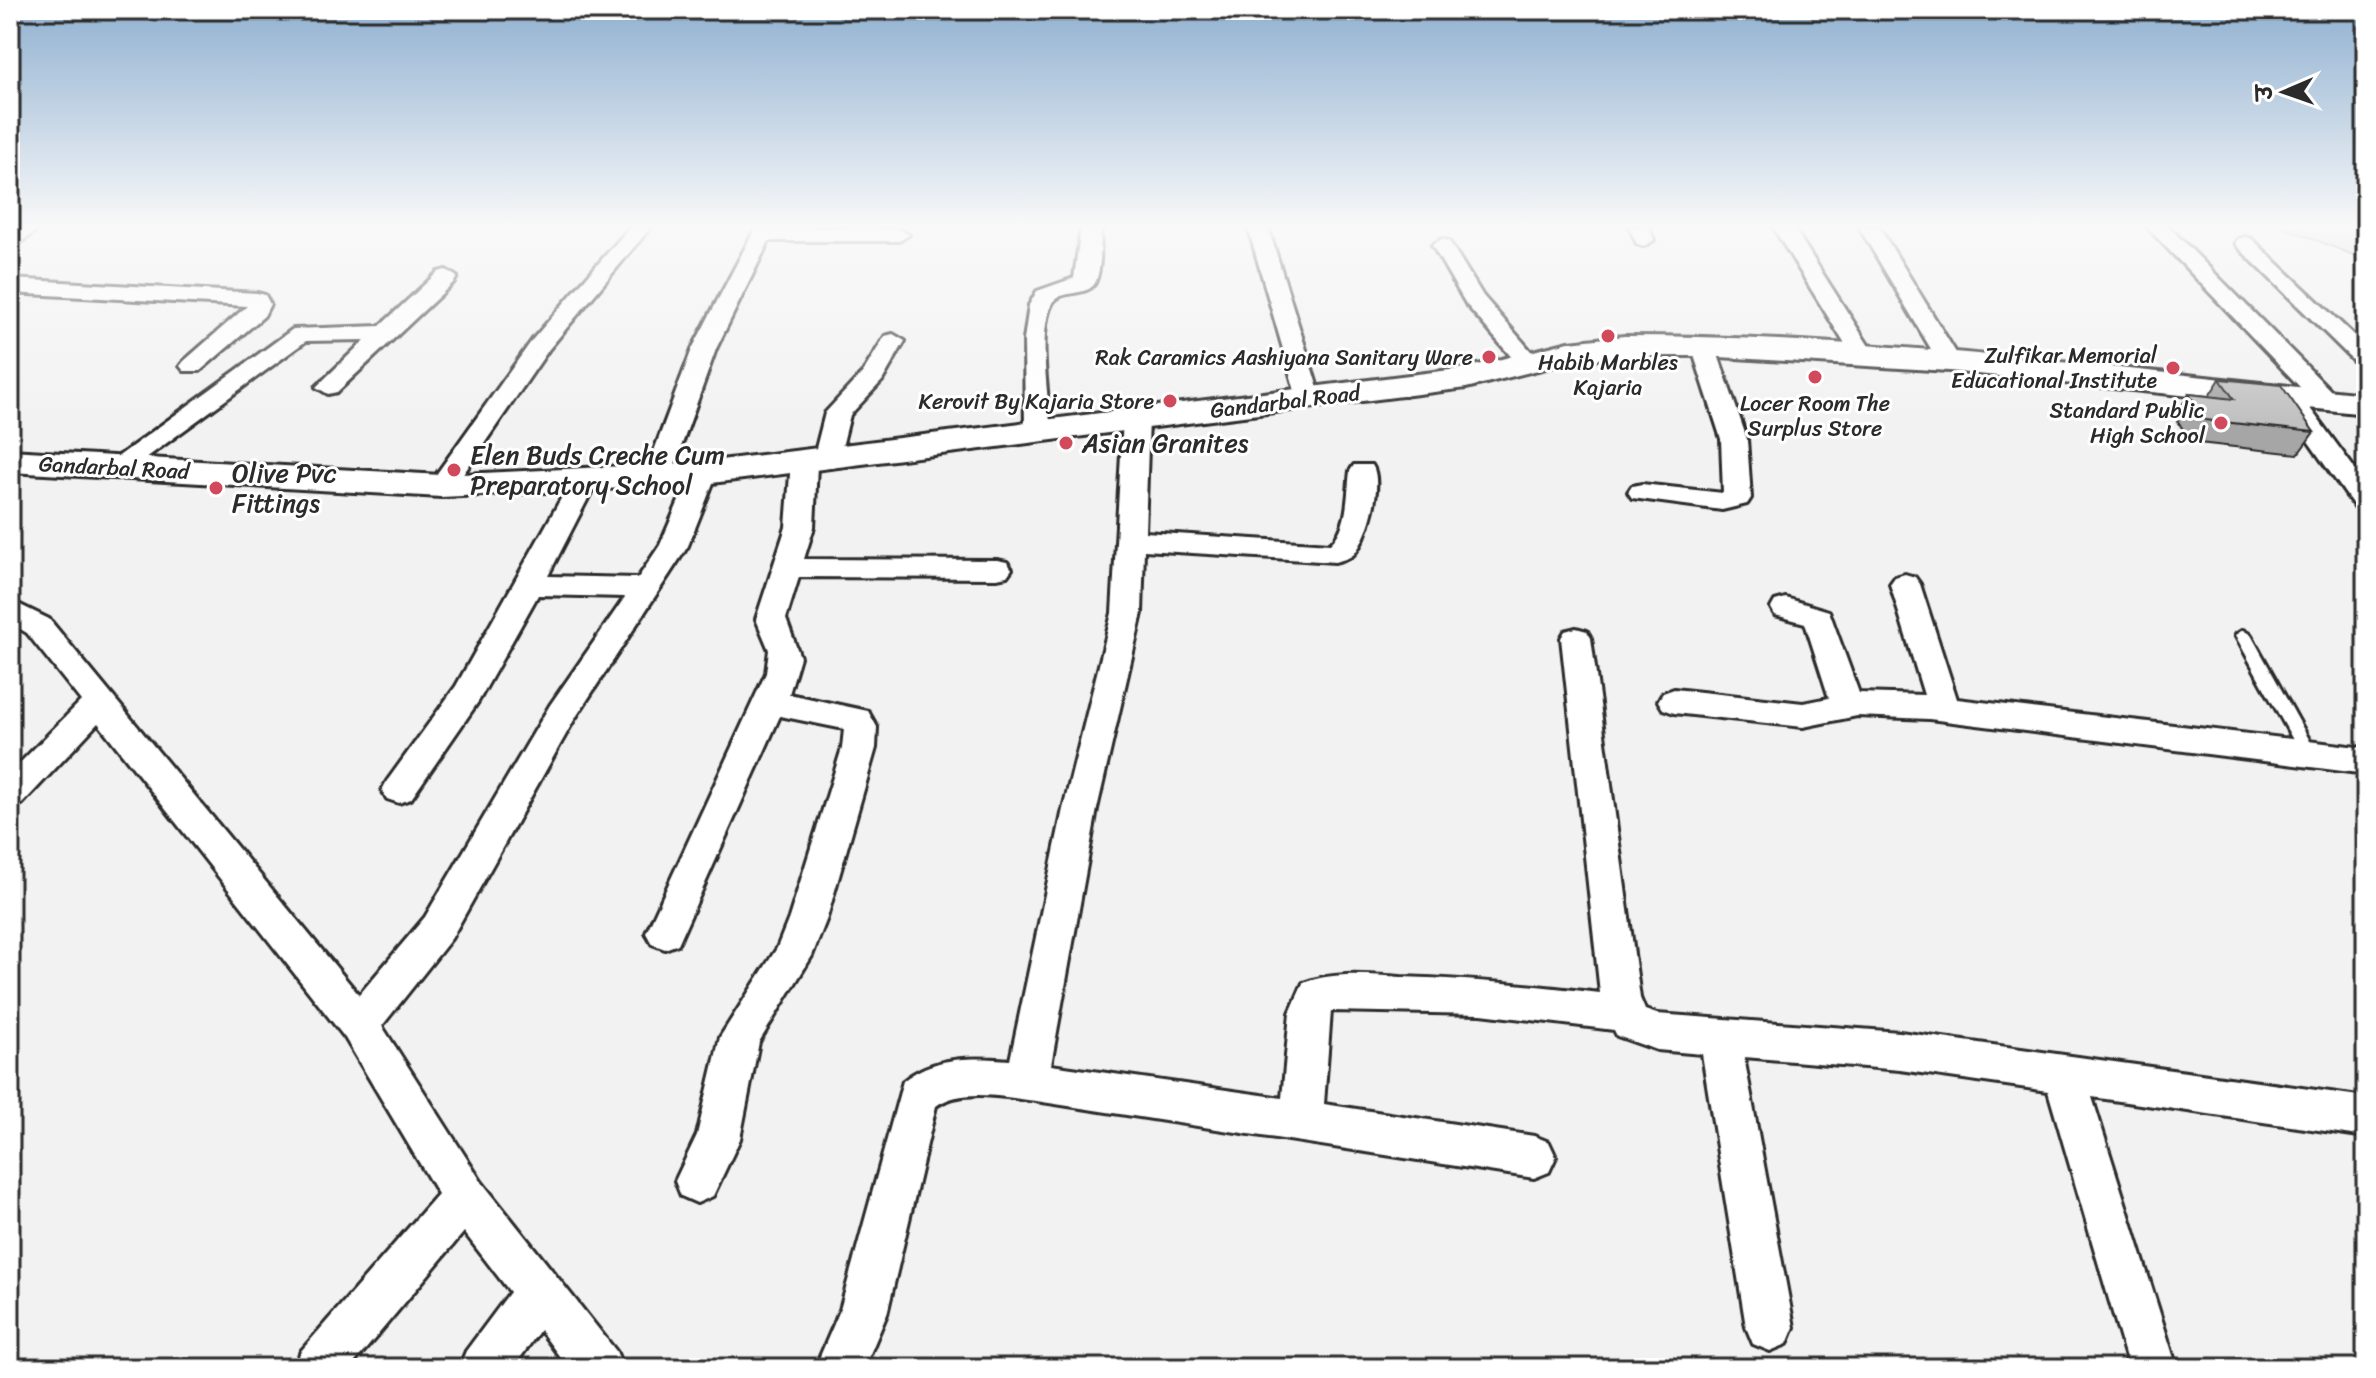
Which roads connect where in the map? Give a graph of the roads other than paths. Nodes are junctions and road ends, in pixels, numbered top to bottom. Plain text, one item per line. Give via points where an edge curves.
1 (104, 291) edge
2 (432, 291) edge
3 (586, 291) edge
4 (733, 291) edge
5 (1055, 291) edge
6 (1277, 291) edge
7 (1469, 291) edge
8 (1823, 291) edge
9 (1907, 291) edge
10 (2220, 291) edge
11 (2295, 291) edge
12 (390, 333) junction
13 (893, 341) dead end
14 (1703, 346) junction
15 (1862, 354) junction
16 (2366, 360) edge
17 (1949, 361) junction
18 (1528, 362) junction
19 (192, 366) dead end
20 (328, 387) dead end
21 (2289, 397) junction
22 (1309, 398) junction
23 (2327, 401) junction
24 (2366, 404) edge
25 (1136, 419) junction
26 (1038, 433) junction
27 (815, 460) junction
28 (118, 466) junction
29 (15, 467) edge
30 (1363, 471) dead end
31 (704, 473) junction
32 (658, 475) junction
33 (585, 479) junction
34 (441, 486) junction
35 (1642, 492) dead end
36 (2366, 503) edge
37 (1132, 540) junction
38 (788, 568) junction
39 (997, 569) dead end
40 (1905, 584) dead end
41 (529, 585) junction
42 (648, 588) junction
43 (1786, 608) dead end
44 (10, 610) edge
45 (2243, 635) dead end
46 (1576, 638) dead end
47 (100, 701) junction
48 (1674, 701) dead end
49 (770, 702) junction
50 (1848, 706) junction
51 (1944, 708) junction
52 (2309, 754) junction
53 (2366, 761) edge
54 (399, 790) dead end
55 (10, 795) edge
56 (665, 933) dead end
57 (1624, 1013) junction
58 (359, 1025) junction
59 (1720, 1037) junction
60 (2064, 1074) junction
61 (1027, 1081) junction
62 (2366, 1117) edge
63 (1302, 1118) junction
64 (1534, 1157) dead end
65 (697, 1181) dead end
66 (465, 1197) junction
67 (540, 1290) junction
68 (1770, 1327) dead end
69 (318, 1368) edge
70 (483, 1368) edge
71 (599, 1368) edge
72 (839, 1368) edge
73 (2153, 1368) edge

1 - 19 street via 257,300 256,311
2 - 12 street
3 - 34 street via 541,344
4 - 32 street via 704,349
5 - 26 street via 1040,303
6 - 22 street
7 - 18 street
8 - 15 street
9 - 17 street
10 - 23 street
11 - 16 street
12 - 20 street
12 - 28 street via 301,334
13 - 27 street via 873,376 838,413
14 - 15 main road, Gandarbal Road
14 - 18 main road, Gandarbal Road via 1624,346
14 - 35 street via 1734,439 1737,498 1722,502
15 - 17 main road, Gandarbal Road
17 - 21 main road, Gandarbal Road
18 - 22 main road, Gandarbal Road via 1466,378
21 - 23 main road, Gandarbal Road
21 - 36 street
22 - 25 main road, Gandarbal Road
23 - 24 main road, Gandarbal Road
25 - 26 main road, Gandarbal Road
25 - 37 street
26 - 27 main road, Gandarbal Road
27 - 31 main road, Gandarbal Road
27 - 38 street
28 - 29 main road, Gandarbal Road
28 - 34 main road, Gandarbal Road
30 - 37 street via 1354,529 1347,545 1335,553
31 - 32 main road, Gandarbal Road
31 - 42 street via 674,546
32 - 33 main road, Gandarbal Road
33 - 34 main road, Gandarbal Road
33 - 41 street
37 - 61 street via 1127,613 1080,809
38 - 39 street
38 - 49 street via 771,619 785,654
40 - 51 street
41 - 42 street
41 - 54 street via 467,694
42 - 58 street via 562,713 438,928
43 - 50 street via 1818,618
44 - 47 street via 38,626
45 - 52 lane
46 - 57 street
47 - 55 street
47 - 58 street
48 - 50 street via 1803,715
49 - 56 street
49 - 65 street via 856,719 861,727 859,748 808,918 793,956 740,1037 718,1139
50 - 51 street
51 - 52 street
52 - 53 street
57 - 59 street via 1640,1028
57 - 63 street via 1481,997 1317,995 1310,1013
58 - 66 street
59 - 60 street via 1900,1051
59 - 68 street
60 - 62 street
60 - 73 street
61 - 63 street
61 - 72 street via 966,1077 929,1086 918,1095 863,1314
63 - 64 street
66 - 67 street
66 - 69 street
67 - 70 street
67 - 71 street

